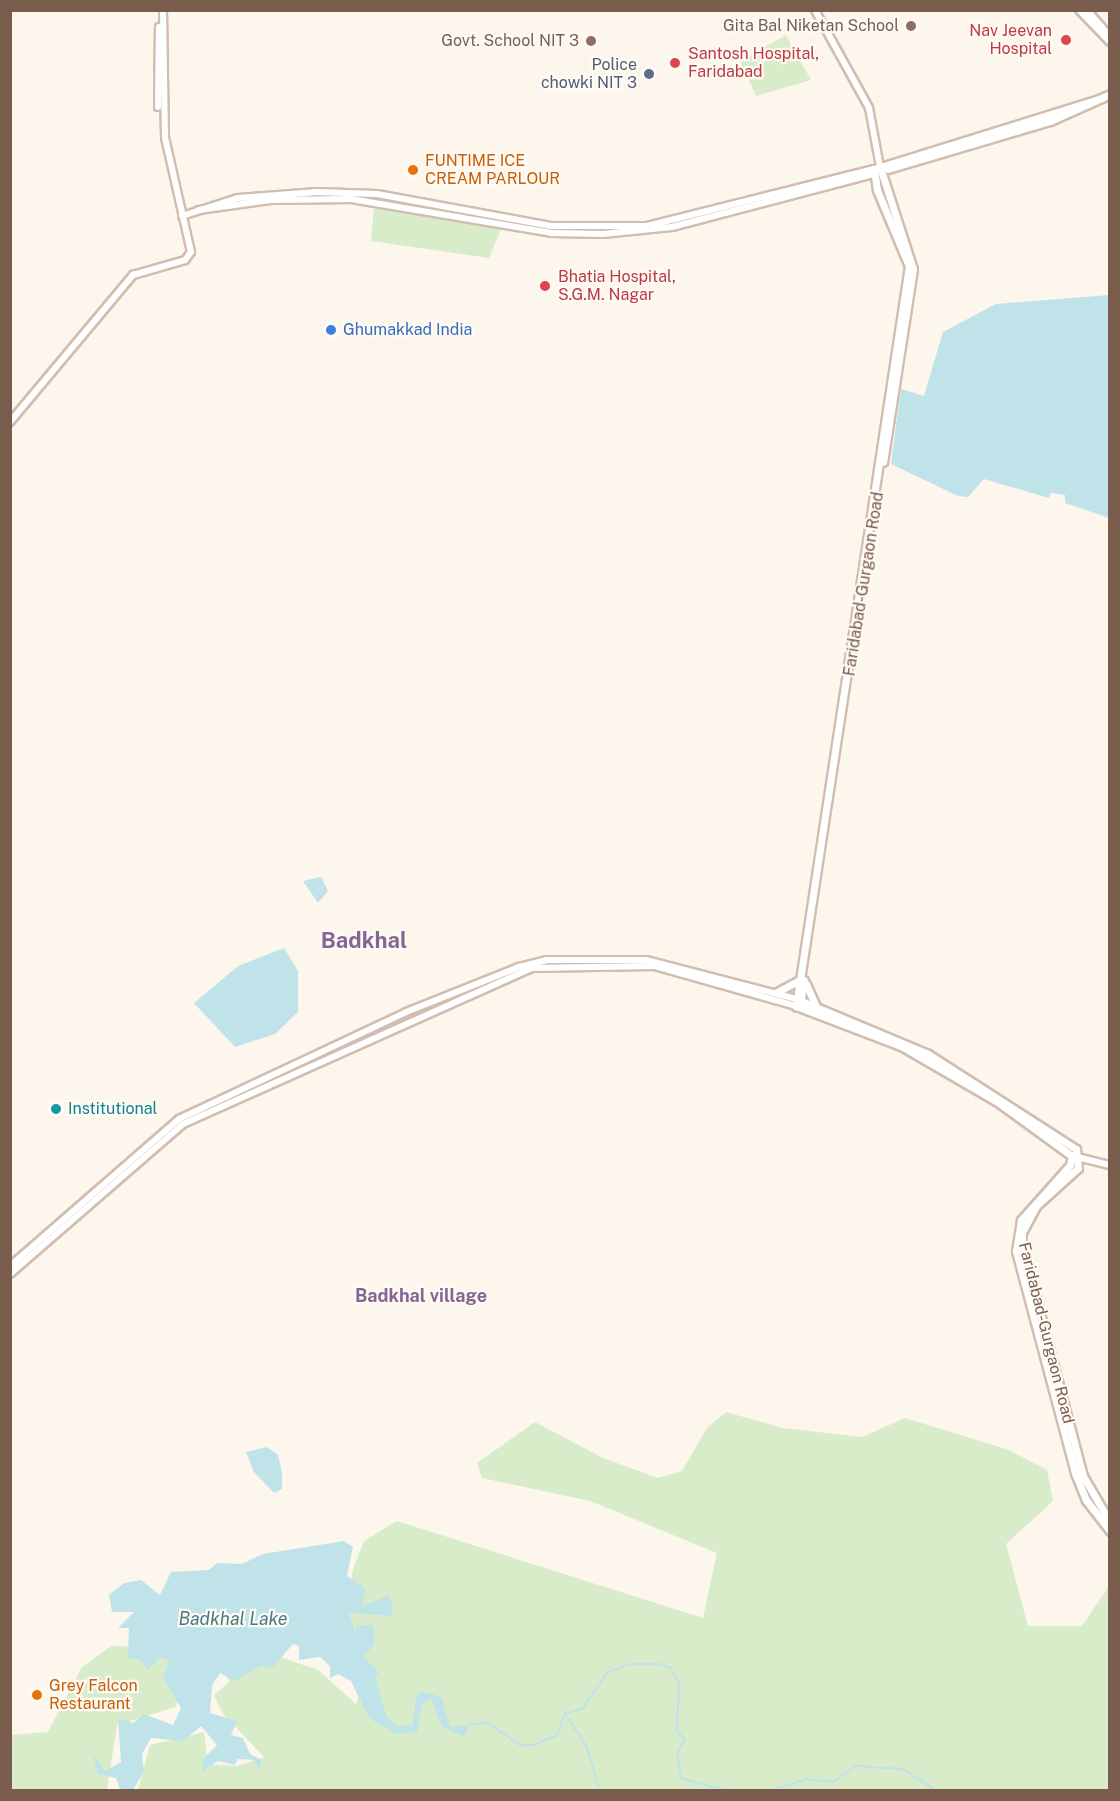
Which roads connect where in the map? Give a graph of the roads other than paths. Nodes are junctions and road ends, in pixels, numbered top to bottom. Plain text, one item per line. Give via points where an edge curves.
1 (161, 10) edge
2 (815, 10) edge
3 (1079, 10) edge
4 (1087, 10) edge
5 (1110, 36) edge
6 (1110, 42) edge
7 (1107, 96) edge
8 (877, 170) junction
9 (182, 216) junction
10 (10, 422) edge
11 (802, 979) junction
12 (777, 992) junction
13 (798, 1003) junction
14 (817, 1007) junction
15 (1076, 1156) junction
16 (1110, 1165) edge
17 (34, 1250) junction
18 (10, 1266) edge
19 (10, 1274) edge
20 (1110, 1522) edge
21 (1110, 1531) edge

1 - 9 street via 157,92 168,167
2 - 8 street via 869,108
3 - 6 street
4 - 5 street
7 - 8 main road
8 - 9 street via 672,227 603,234 551,233 351,199 270,200 198,210
8 - 11 main road, Faridabad-Gurgaon Road via 909,266
9 - 10 street via 188,257 133,275
11 - 12 main road
11 - 13 main road, Faridabad-Gurgaon Road
11 - 14 main road
12 - 13 street
12 - 17 street via 646,960 547,960 519,967 405,1012 179,1119
13 - 14 main road
13 - 15 main road via 932,1063
13 - 17 street via 655,966 531,969 183,1124
14 - 15 main road via 928,1054 1053,1132
15 - 16 street
15 - 20 main road, Faridabad-Gurgaon Road via 1078,1168 1029,1216 1022,1245 1083,1476
15 - 21 main road, Faridabad-Gurgaon Road via 1021,1220 1016,1251 1075,1473 1086,1500
17 - 18 street
17 - 19 street

